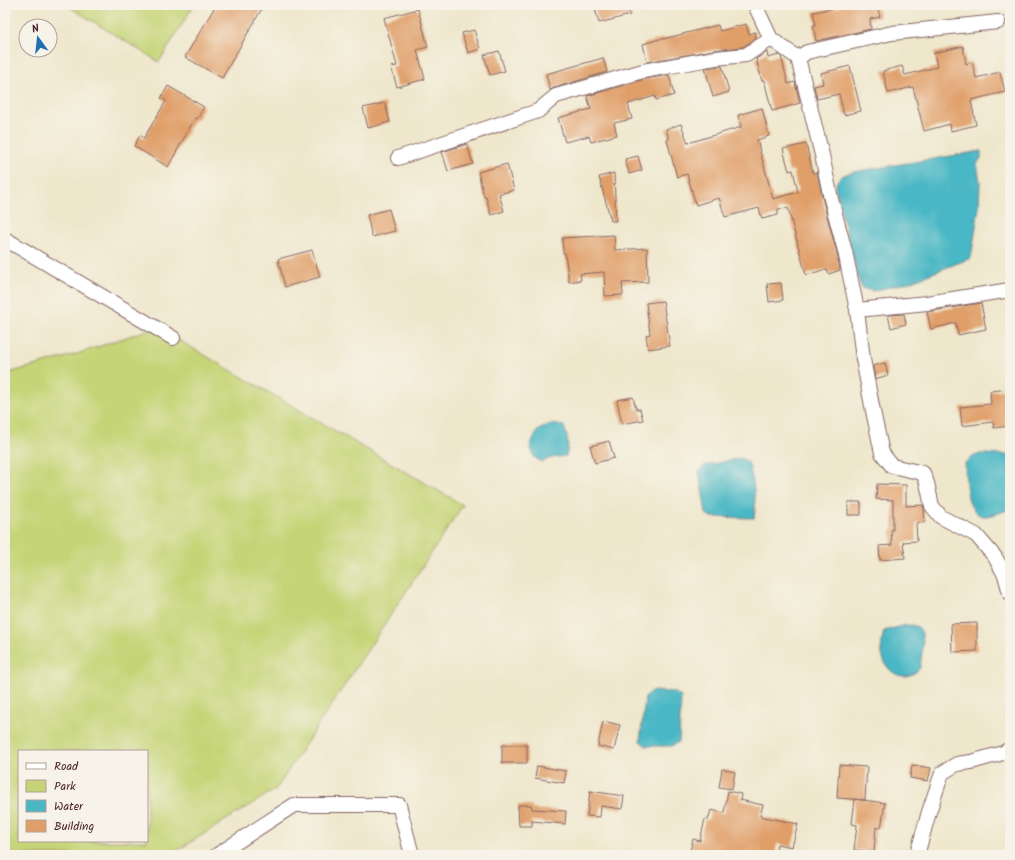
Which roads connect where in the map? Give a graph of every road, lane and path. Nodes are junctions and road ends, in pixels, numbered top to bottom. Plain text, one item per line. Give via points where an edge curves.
1 (755, 5) edge
2 (998, 22) dead end
3 (771, 39) junction
4 (798, 58) junction
5 (398, 158) dead end
6 (5, 239) edge
7 (1010, 290) edge
8 (857, 310) junction
9 (173, 338) dead end
10 (1010, 593) edge
11 (1010, 749) edge
12 (217, 855) edge
13 (412, 855) edge
14 (917, 855) edge

1 - 3 street
2 - 4 street via 892,32 806,52
3 - 4 street
3 - 5 street via 746,55 644,70 556,96 538,111
4 - 8 street
6 - 9 street
7 - 8 street via 927,303
8 - 10 street via 863,359 882,453 892,466 923,473 932,506 942,517 976,535 995,557 1005,575
11 - 14 street via 972,762 956,764 942,773
12 - 13 street via 294,805 400,805

